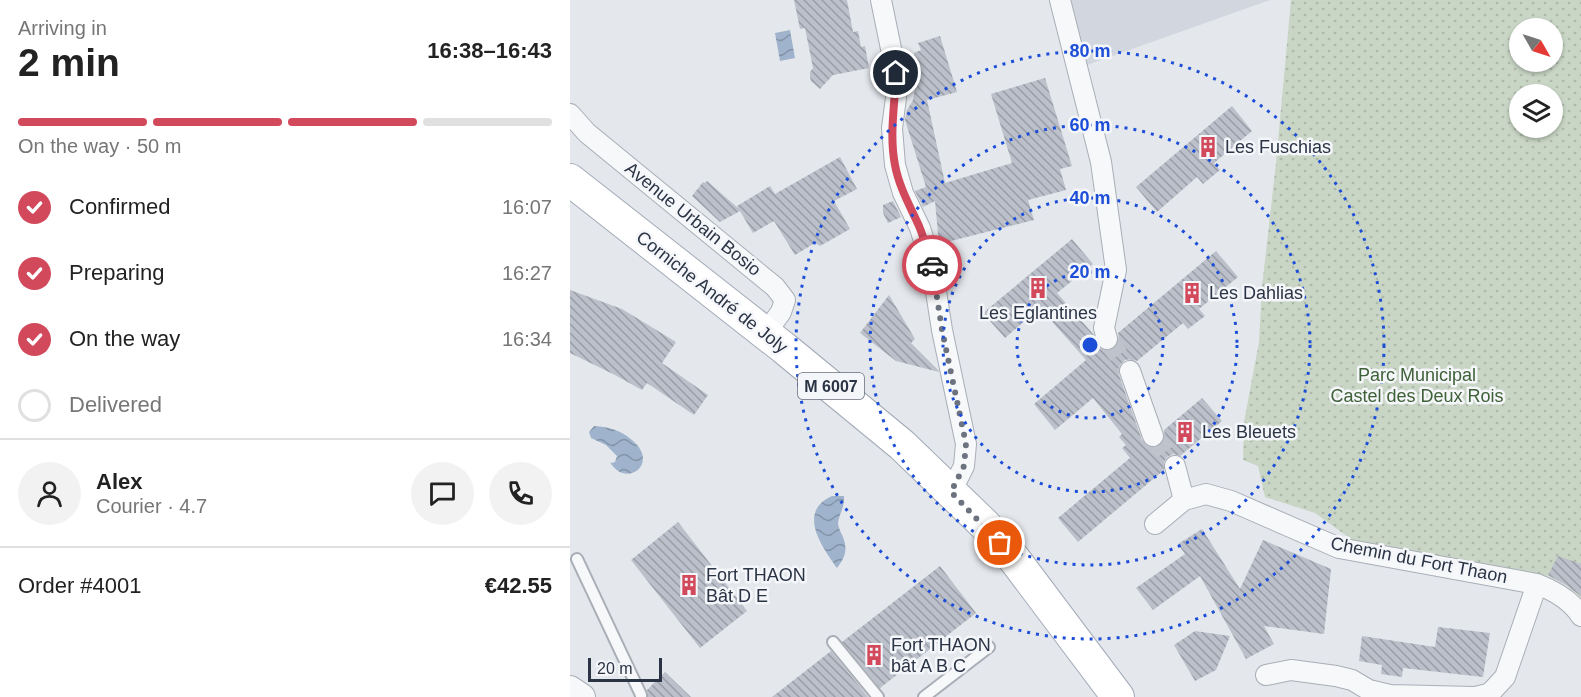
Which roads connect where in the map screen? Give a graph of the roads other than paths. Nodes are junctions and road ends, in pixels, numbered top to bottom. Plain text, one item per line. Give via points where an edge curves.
1 (881, 0) edge
2 (1060, 0) edge
3 (570, 114) edge
4 (570, 180) edge
5 (765, 334) junction
6 (1107, 339) tunnel mouth
7 (1130, 371) tunnel mouth
8 (1153, 436) tunnel mouth
9 (1175, 466) tunnel mouth
10 (951, 492) junction
11 (1184, 500) junction
12 (1155, 524) dead end
13 (577, 559) dead end
14 (1537, 584) junction
15 (1581, 615) edge
16 (833, 642) dead end
17 (989, 647) dead end
18 (1266, 675) dead end
19 (570, 689) edge
20 (1358, 691) edge
21 (582, 697) edge
22 (641, 697) edge
23 (878, 697) edge
24 (924, 697) edge
25 (1118, 697) edge
26 (1475, 697) edge

1 - 10 street via 896,73 892,128 895,165 932,266 966,444 964,466
2 - 6 street via 1101,162 1116,270 1104,328
3 - 5 street, Avenue Urbain Bosio via 587,133 775,286 785,300
4 - 5 main road, Corniche André de Joly / M 6007
5 - 10 main road, Corniche André de Joly / M 6007 via 902,445
7 - 8 street
9 - 11 street
10 - 25 main road, Corniche André de Joly / M 6007 via 1015,560
11 - 12 street
11 - 14 street, Chemin du Fort Thaon via 1206,494 1339,548
13 - 22 lane
14 - 15 street, Chemin du Fort Thaon via 1574,605
14 - 26 street via 1506,677 1488,694
16 - 23 lane
17 - 24 lane
18 - 20 street via 1291,670 1336,676 1352,680
19 - 21 street
20 - 26 street

